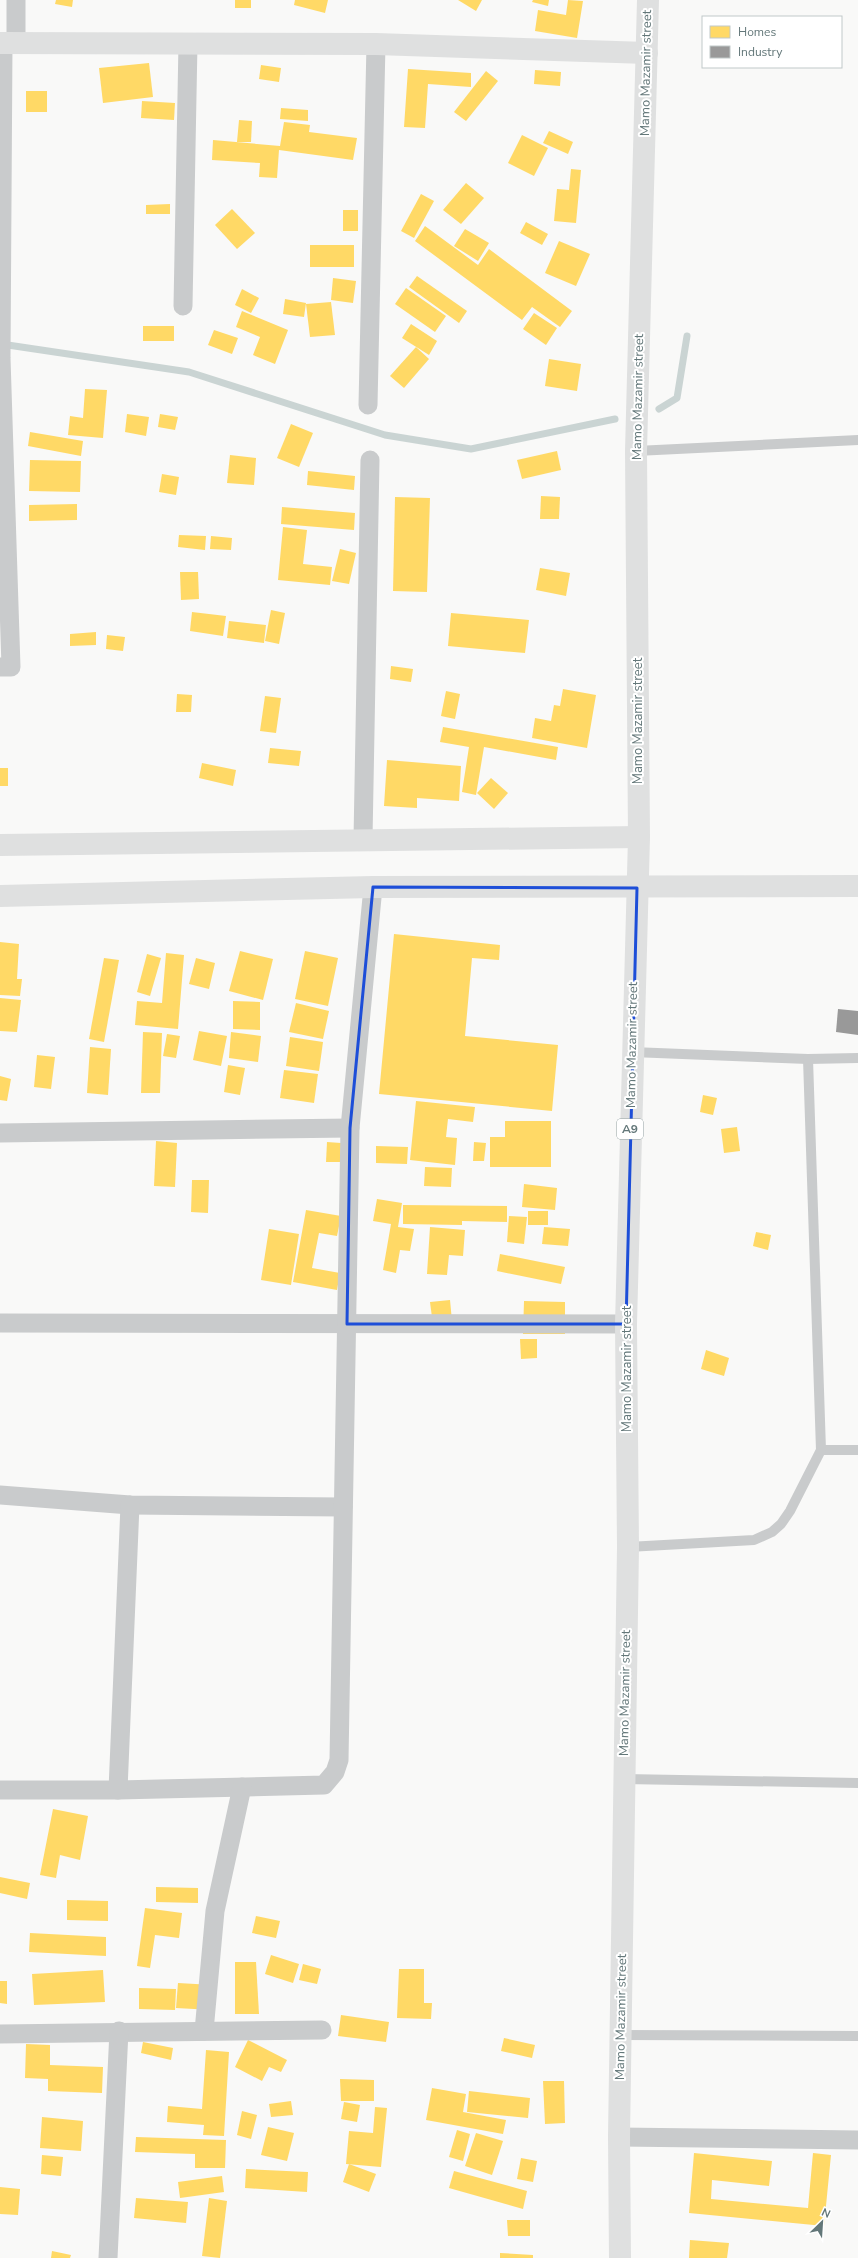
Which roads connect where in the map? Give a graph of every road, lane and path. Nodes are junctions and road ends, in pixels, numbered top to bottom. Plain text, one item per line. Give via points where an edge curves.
1 (16, 0) edge
2 (648, 0) edge
3 (6, 43) edge
4 (188, 43) junction
5 (376, 44) junction
6 (647, 53) junction
7 (183, 306) dead end
8 (368, 405) dead end
9 (858, 440) edge
10 (636, 451) junction
11 (370, 460) dead end
12 (0, 667) edge
13 (638, 837) junction
14 (363, 839) junction
15 (0, 845) edge
16 (858, 886) edge
17 (373, 887) junction
18 (637, 888) junction
19 (0, 896) edge
20 (632, 1052) junction
21 (858, 1058) edge
22 (808, 1060) junction
23 (350, 1128) junction
24 (0, 1133) edge
25 (0, 1323) edge
26 (346, 1324) junction
27 (626, 1324) junction
28 (821, 1450) junction
29 (858, 1450) edge
30 (0, 1495) edge
31 (130, 1505) junction
32 (343, 1507) junction
33 (628, 1547) junction
34 (624, 1779) junction
35 (858, 1783) edge
36 (242, 1787) junction
37 (0, 1790) edge
38 (118, 1790) junction
39 (322, 2030) dead end
40 (119, 2031) junction
41 (204, 2031) junction
42 (0, 2034) edge
43 (620, 2035) junction
44 (858, 2036) edge
45 (619, 2137) junction
46 (858, 2140) edge
47 (108, 2258) edge
48 (620, 2258) edge

1 - 3 street
2 - 6 main road, Mamo Mazamir street / A9
3 - 4 main road
3 - 12 street via 1,358 11,667
4 - 5 main road
4 - 7 street
5 - 6 main road
5 - 8 street
6 - 10 main road, Mamo Mazamir street / A9
9 - 10 lane
10 - 13 main road, Mamo Mazamir street / A9
11 - 14 street
13 - 14 main road
13 - 18 main road, Mamo Mazamir street / A9
14 - 15 main road
16 - 18 main road
17 - 18 main road
17 - 19 main road
17 - 23 street
18 - 20 main road, Mamo Mazamir street / A9
20 - 22 lane
20 - 27 main road, Mamo Mazamir street / A9
21 - 22 lane
22 - 28 lane
23 - 24 street
23 - 26 street
25 - 26 street
26 - 27 street
26 - 32 street
27 - 33 main road, Mamo Mazamir street / A9
28 - 29 lane
28 - 33 lane via 790,1511 772,1532 754,1540
30 - 31 street
31 - 32 street
31 - 38 street
32 - 36 street via 339,1760 335,1772 324,1785
33 - 34 main road, Mamo Mazamir street / A9
34 - 35 lane
34 - 43 main road, Mamo Mazamir street / A9
36 - 38 street
36 - 41 street via 215,1911
37 - 38 street
39 - 41 street
40 - 41 street
40 - 42 street
40 - 47 street
43 - 44 lane
43 - 45 main road, Mamo Mazamir street / A9
45 - 46 street
45 - 48 main road, Mamo Mazamir street / A9

